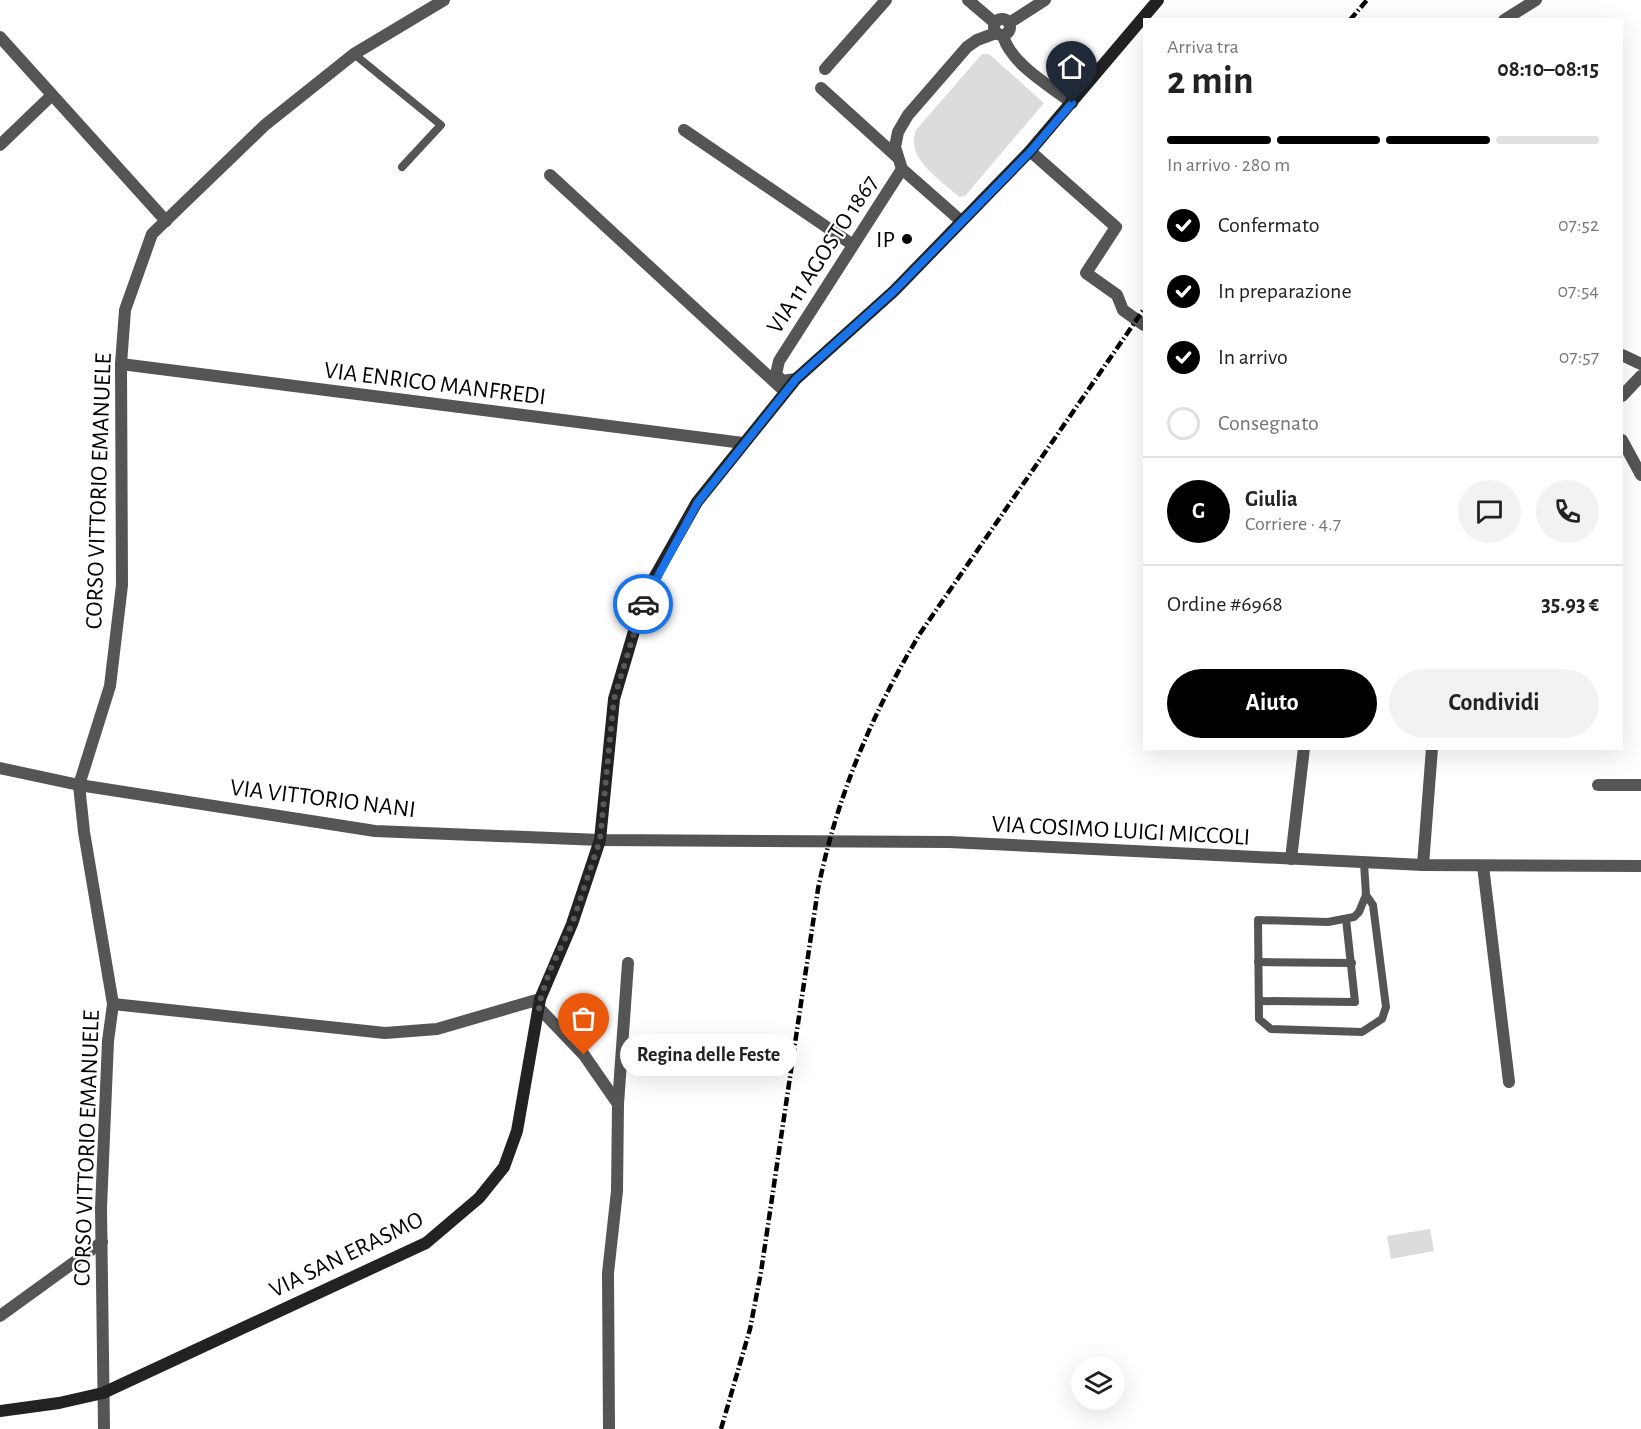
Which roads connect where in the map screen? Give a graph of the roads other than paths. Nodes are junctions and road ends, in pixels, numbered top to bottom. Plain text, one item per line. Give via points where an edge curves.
1 (886, 0) edge
2 (968, 0) edge
3 (1045, 0) edge
4 (1158, 0) edge
5 (1536, 0) edge
6 (439, 1) edge
7 (1507, 18) edge
8 (998, 30) junction
9 (0, 37) edge
10 (354, 54) junction
11 (825, 69) dead end
12 (821, 88) dead end
13 (52, 95) junction
14 (1072, 103) junction
15 (684, 130) dead end
16 (0, 145) edge
17 (1030, 152) junction
18 (896, 156) junction
19 (402, 167) dead end
20 (902, 169) junction
21 (550, 174) dead end
22 (166, 221) junction
23 (961, 221) junction
24 (853, 244) junction
25 (1143, 324) edge
26 (1623, 355) edge
27 (121, 364) junction
28 (1641, 364) edge
29 (1641, 376) edge
30 (796, 379) junction
31 (785, 392) junction
32 (1623, 395) edge
33 (1623, 442) edge
34 (743, 444) junction
35 (1641, 475) edge
36 (1304, 750) edge
37 (1432, 750) edge
38 (0, 768) edge
39 (79, 785) junction
40 (1598, 785) dead end
41 (1641, 785) edge
42 (600, 840) junction
43 (1291, 859) junction
44 (1364, 863) junction
45 (1423, 865) junction
46 (1483, 866) junction
47 (1641, 867) edge
48 (1366, 895) junction
49 (1346, 919) junction
50 (1258, 962) junction
51 (628, 963) dead end
52 (1352, 963) junction
53 (1258, 1000) junction
54 (539, 1003) junction
55 (113, 1004) junction
56 (1509, 1082) dead end
57 (618, 1104) junction
58 (102, 1242) junction
59 (0, 1316) edge
60 (103, 1393) junction
61 (0, 1411) edge
62 (104, 1429) edge
63 (609, 1429) edge

1 - 11 street
2 - 8 street
3 - 8 street via 1009,23 1009,31
4 - 14 main road, VIA SAN ERASMO
5 - 7 street
6 - 10 street
8 - 14 street via 1016,58
8 - 18 street, VIA 11 AGOSTO 1867 via 967,47 908,115 898,132
9 - 13 street
10 - 19 lane via 441,125
10 - 22 street via 265,125
12 - 18 street
13 - 16 street
13 - 22 street
14 - 17 main road, VIA SAN ERASMO
15 - 24 street
17 - 23 main road, VIA SAN ERASMO
17 - 25 street via 1116,227 1086,273 1117,295 1123,309
18 - 20 street, VIA 11 AGOSTO 1867
20 - 23 street
20 - 24 street, VIA 11 AGOSTO 1867
21 - 31 street
22 - 27 street, CORSO VITTORIO EMANUELE via 152,234 125,310
23 - 30 main road, VIA SAN ERASMO via 894,291
24 - 30 street, VIA 11 AGOSTO 1867 via 779,361 776,374 782,381
26 - 28 street
27 - 34 street, VIA ENRICO MANFREDI
27 - 39 street, CORSO VITTORIO EMANUELE via 122,585 110,686
29 - 32 street
30 - 31 main road, VIA SAN ERASMO
31 - 34 main road, VIA SAN ERASMO
33 - 35 street
34 - 42 main road, VIA SAN ERASMO via 698,502 645,594 614,699
36 - 43 street
37 - 45 street
38 - 39 street, VIA VITTORIO NANI
39 - 42 street, VIA VITTORIO NANI via 375,831
39 - 55 street, CORSO VITTORIO EMANUELE
40 - 41 street
42 - 43 street, VIA COSIMO LUIGI MICCOLI via 949,842
42 - 54 main road, VIA SAN ERASMO via 572,924
43 - 44 street, VIA COSIMO LUIGI MICCOLI
44 - 45 street, VIA COSIMO LUIGI MICCOLI
44 - 48 lane
45 - 46 street, VIA COSIMO LUIGI MICCOLI
46 - 47 street, VIA COSIMO LUIGI MICCOLI
46 - 56 street
48 - 49 lane via 1359,912
48 - 53 lane via 1373,905 1386,1007 1382,1019 1362,1032 1271,1029 1258,1019
49 - 50 lane via 1258,920
49 - 52 lane
50 - 52 lane
50 - 53 lane
51 - 57 street
52 - 53 lane via 1354,1002
54 - 55 street via 437,1029 385,1033
54 - 57 street via 584,1055
54 - 60 main road, VIA SAN ERASMO via 517,1131 504,1167 479,1198 426,1243
55 - 58 street, CORSO VITTORIO EMANUELE via 108,1041
57 - 63 street via 617,1191 608,1273
58 - 59 street
58 - 60 street, CORSO VITTORIO EMANUELE
60 - 61 main road, VIA SAN ERASMO
60 - 62 street, CORSO VITTORIO EMANUELE

